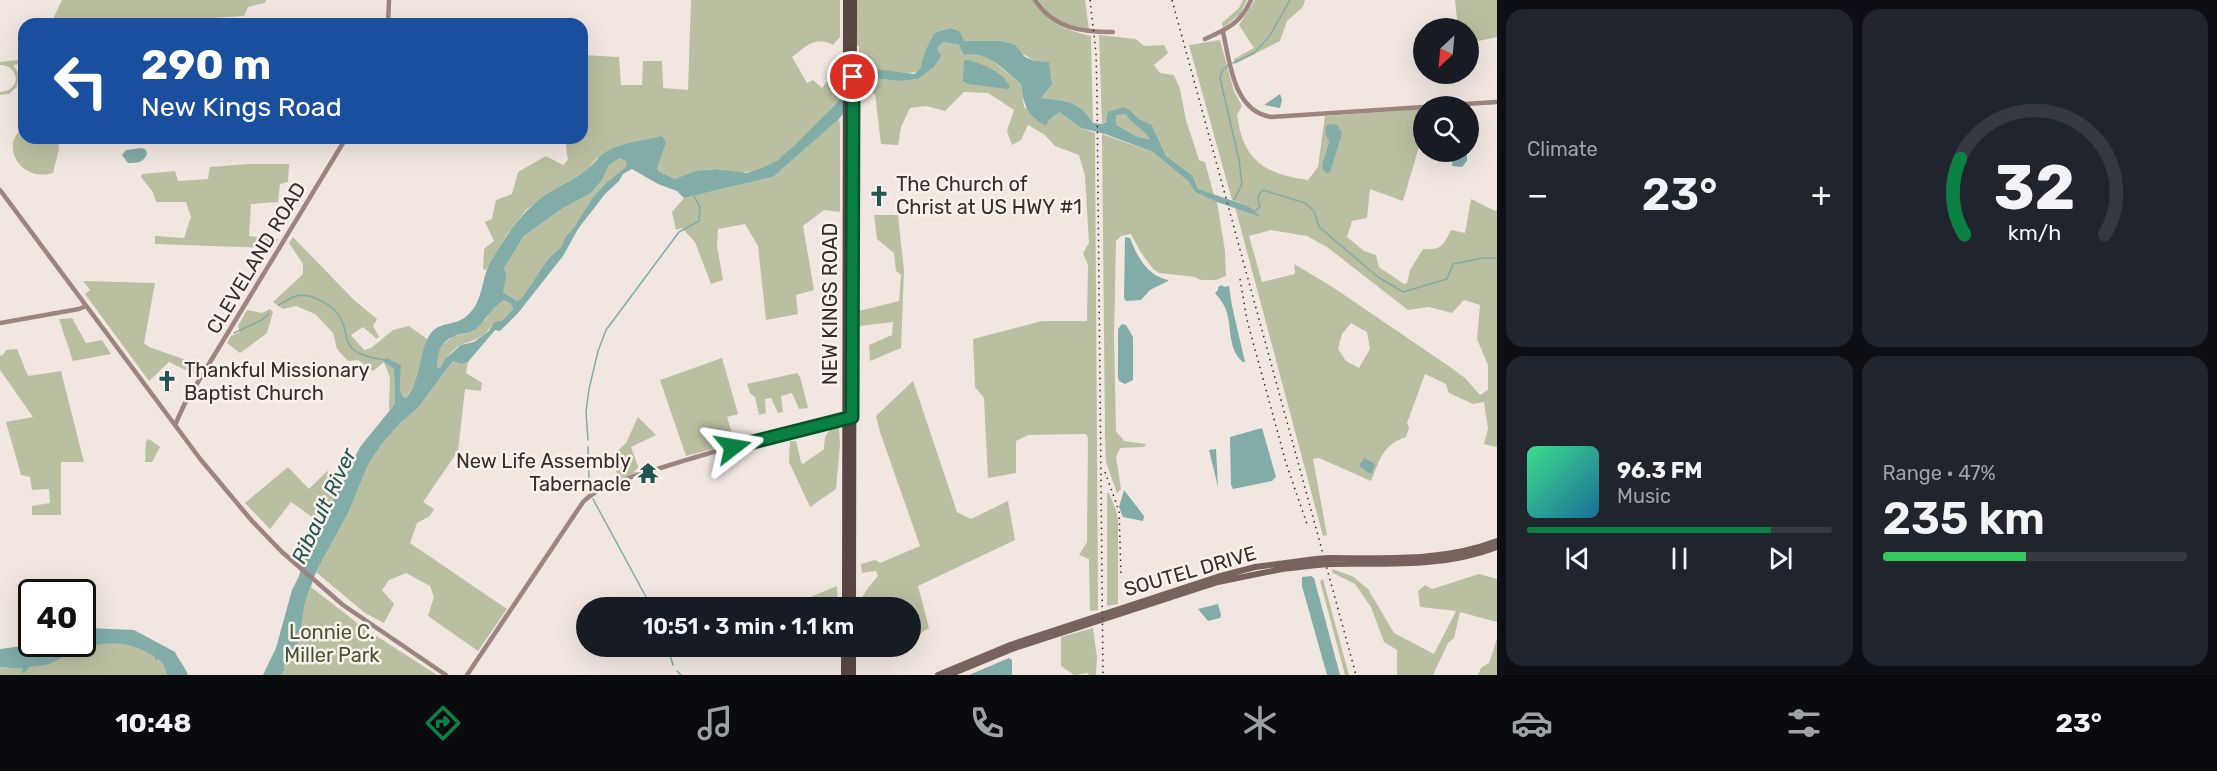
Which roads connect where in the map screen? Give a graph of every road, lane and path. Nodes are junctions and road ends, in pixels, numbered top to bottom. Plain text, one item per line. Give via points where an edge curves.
1 (389, 0) edge
2 (847, 0) edge
3 (853, 0) edge
4 (1035, 0) edge
5 (1251, 0) edge
6 (388, 18) edge
7 (1113, 32) dead end
8 (1223, 32) junction
9 (1205, 39) dead end
10 (850, 79) junction
11 (1497, 102) edge
12 (1479, 103) edge
13 (1413, 108) edge
14 (342, 144) edge
15 (0, 190) edge
16 (86, 306) junction
17 (0, 323) edge
18 (849, 418) junction
19 (175, 425) junction
20 (1497, 541) edge
21 (1497, 547) edge
22 (1329, 561) junction
23 (1317, 562) junction
24 (846, 597) edge
25 (852, 597) edge
26 (845, 657) edge
27 (852, 657) edge
28 (446, 675) edge
29 (467, 675) edge
30 (845, 675) edge
31 (852, 675) edge
32 (938, 675) edge
33 (949, 675) edge

1 - 6 street
2 - 10 highway, NEW KINGS ROAD
3 - 10 highway, NEW KINGS ROAD
4 - 7 street via 1049,17 1065,27
5 - 8 street via 1238,21
8 - 9 street
8 - 13 street via 1241,95 1258,113 1271,117
10 - 18 highway, NEW KINGS ROAD
11 - 12 street
14 - 19 street, CLEVELAND ROAD
15 - 16 street
16 - 17 street
16 - 19 street
18 - 24 highway, NEW KINGS ROAD
18 - 25 highway, NEW KINGS ROAD
18 - 29 street via 709,452 594,492
19 - 28 street via 233,500 297,566 366,621
20 - 22 main road, SOUTEL DRIVE via 1433,557
21 - 22 main road, SOUTEL DRIVE via 1417,564
22 - 23 main road, SOUTEL DRIVE, bridge
23 - 32 main road, SOUTEL DRIVE via 1255,567 1217,577 1002,648
23 - 33 main road, SOUTEL DRIVE via 1218,582 1012,649
26 - 30 highway
27 - 31 highway

